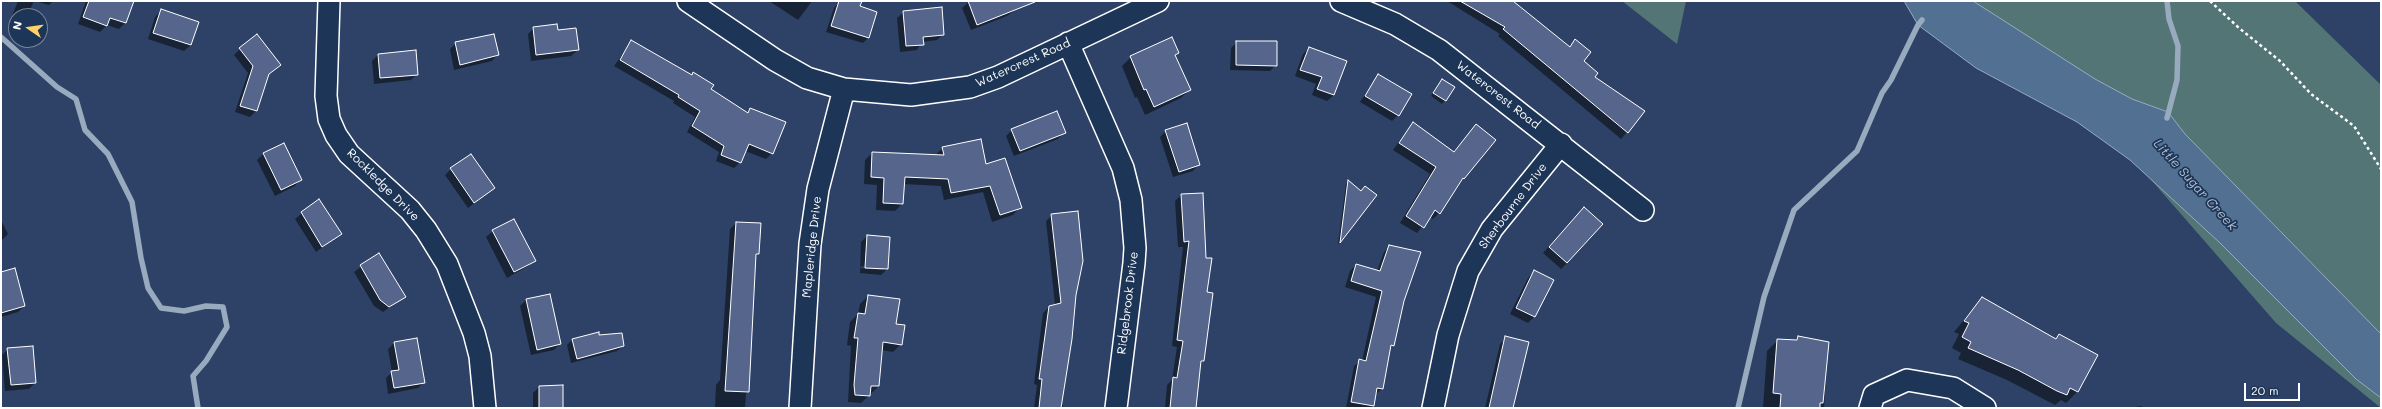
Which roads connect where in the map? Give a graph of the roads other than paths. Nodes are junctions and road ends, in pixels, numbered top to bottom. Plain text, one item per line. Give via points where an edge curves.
1 (328, 1) edge
2 (688, 1) edge
3 (1158, 1) edge
4 (1341, 1) edge
5 (1068, 43) junction
6 (844, 89) junction
7 (1561, 144) junction
8 (1643, 210) dead end
9 (485, 408) edge
10 (800, 408) edge
11 (1116, 408) edge
12 (1433, 408) edge
13 (1870, 408) edge
14 (1985, 408) edge

1 - 9 street, Rockledge Drive via 326,96 329,119 349,154 410,210 447,264 474,333 480,356
2 - 6 street, Watercrest Road via 775,60 807,78
3 - 5 street, Watercrest Road
4 - 7 street, Watercrest Road via 1395,24 1439,50
5 - 6 street, Watercrest Road via 998,77 962,89 910,95
5 - 11 street, Ridgebrook Drive via 1124,168 1131,200 1134,263
6 - 10 street, Mapleridge Drive via 818,189 810,244
7 - 8 street, Watercrest Road
7 - 12 street, Sherbourne Drive via 1492,229 1468,271 1448,335
13 - 14 street via 1874,395 1907,380 1953,388

